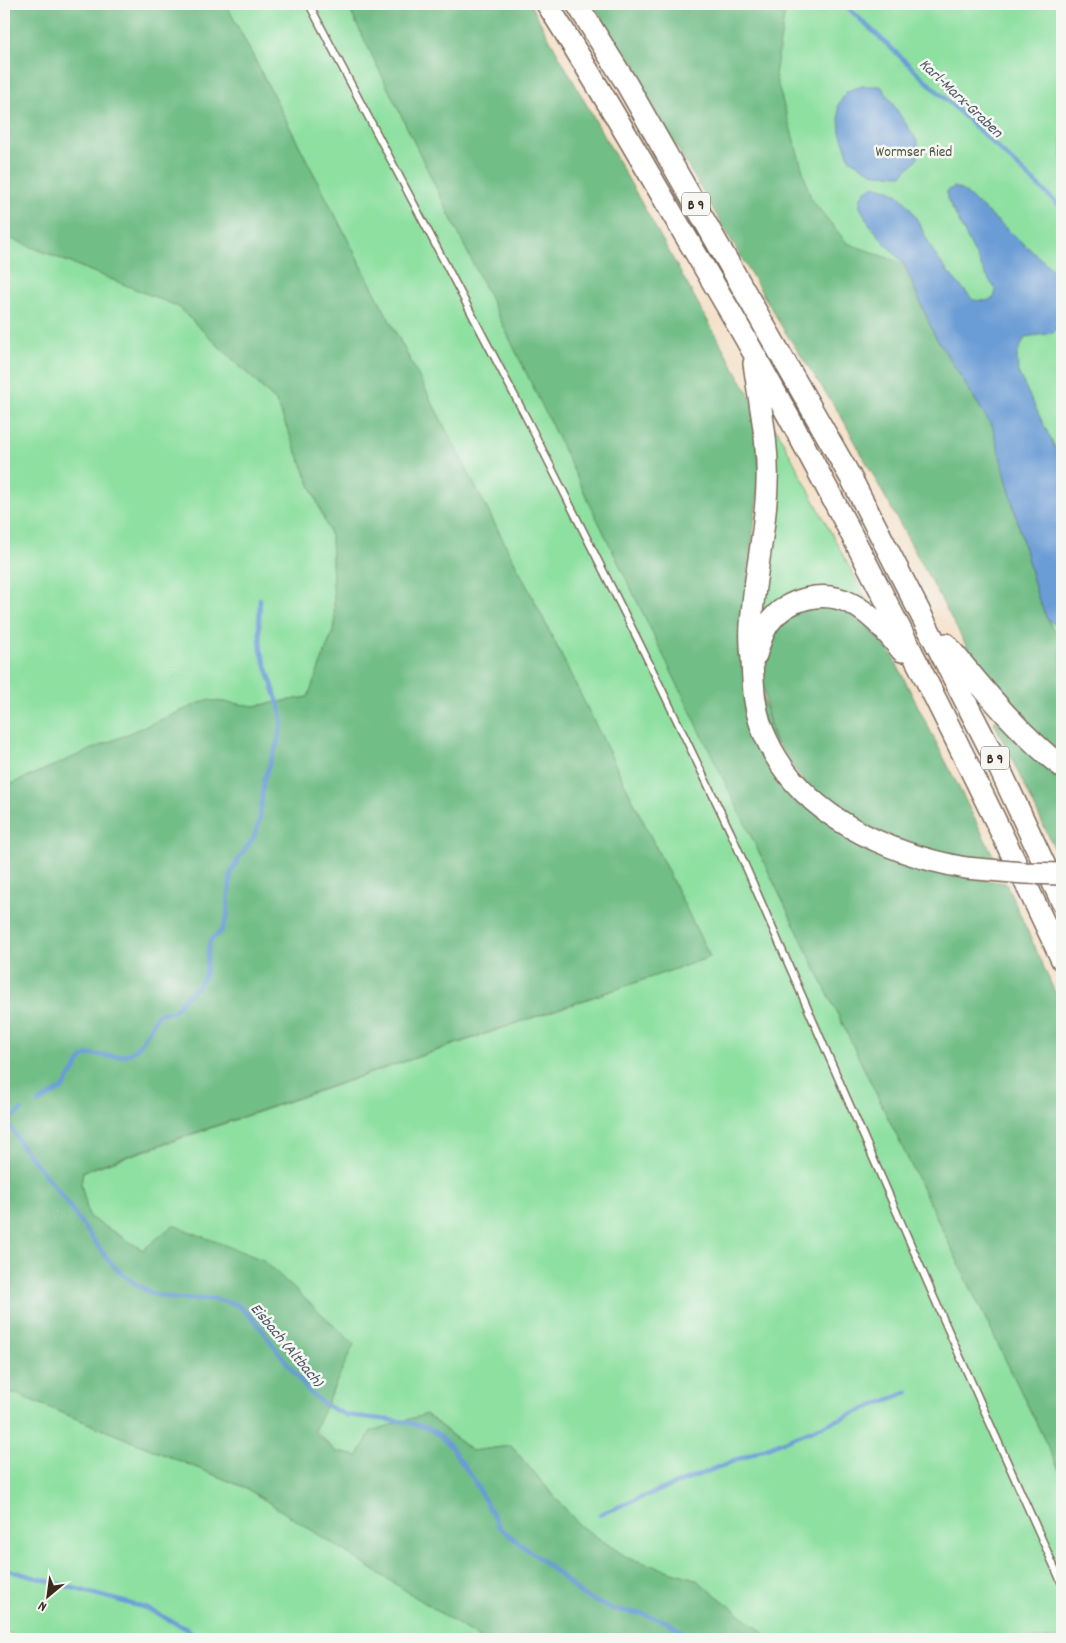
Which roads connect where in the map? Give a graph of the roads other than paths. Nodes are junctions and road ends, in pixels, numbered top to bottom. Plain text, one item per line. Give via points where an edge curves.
1 (309, 4) edge
2 (547, 4) edge
3 (577, 4) edge
4 (752, 350) junction
5 (922, 616) junction
6 (752, 668) junction
7 (928, 682) junction
8 (1062, 767) edge
9 (1062, 874) edge
10 (1062, 902) edge
11 (1062, 960) edge
12 (1062, 1584) edge

1 - 12 lane via 530,425 732,833
2 - 4 highway, B 9 via 588,68
3 - 5 highway, B 9 via 787,362
4 - 6 highway via 768,471 765,522 751,626
4 - 7 highway, B 9
5 - 8 highway via 1017,728
5 - 10 highway, B 9 via 996,761
6 - 7 highway via 764,633 775,616 794,603 823,597 845,601 867,613
6 - 9 highway, bridge via 756,708 766,739 782,767 807,796 835,818 879,842 966,868
7 - 11 highway, B 9

